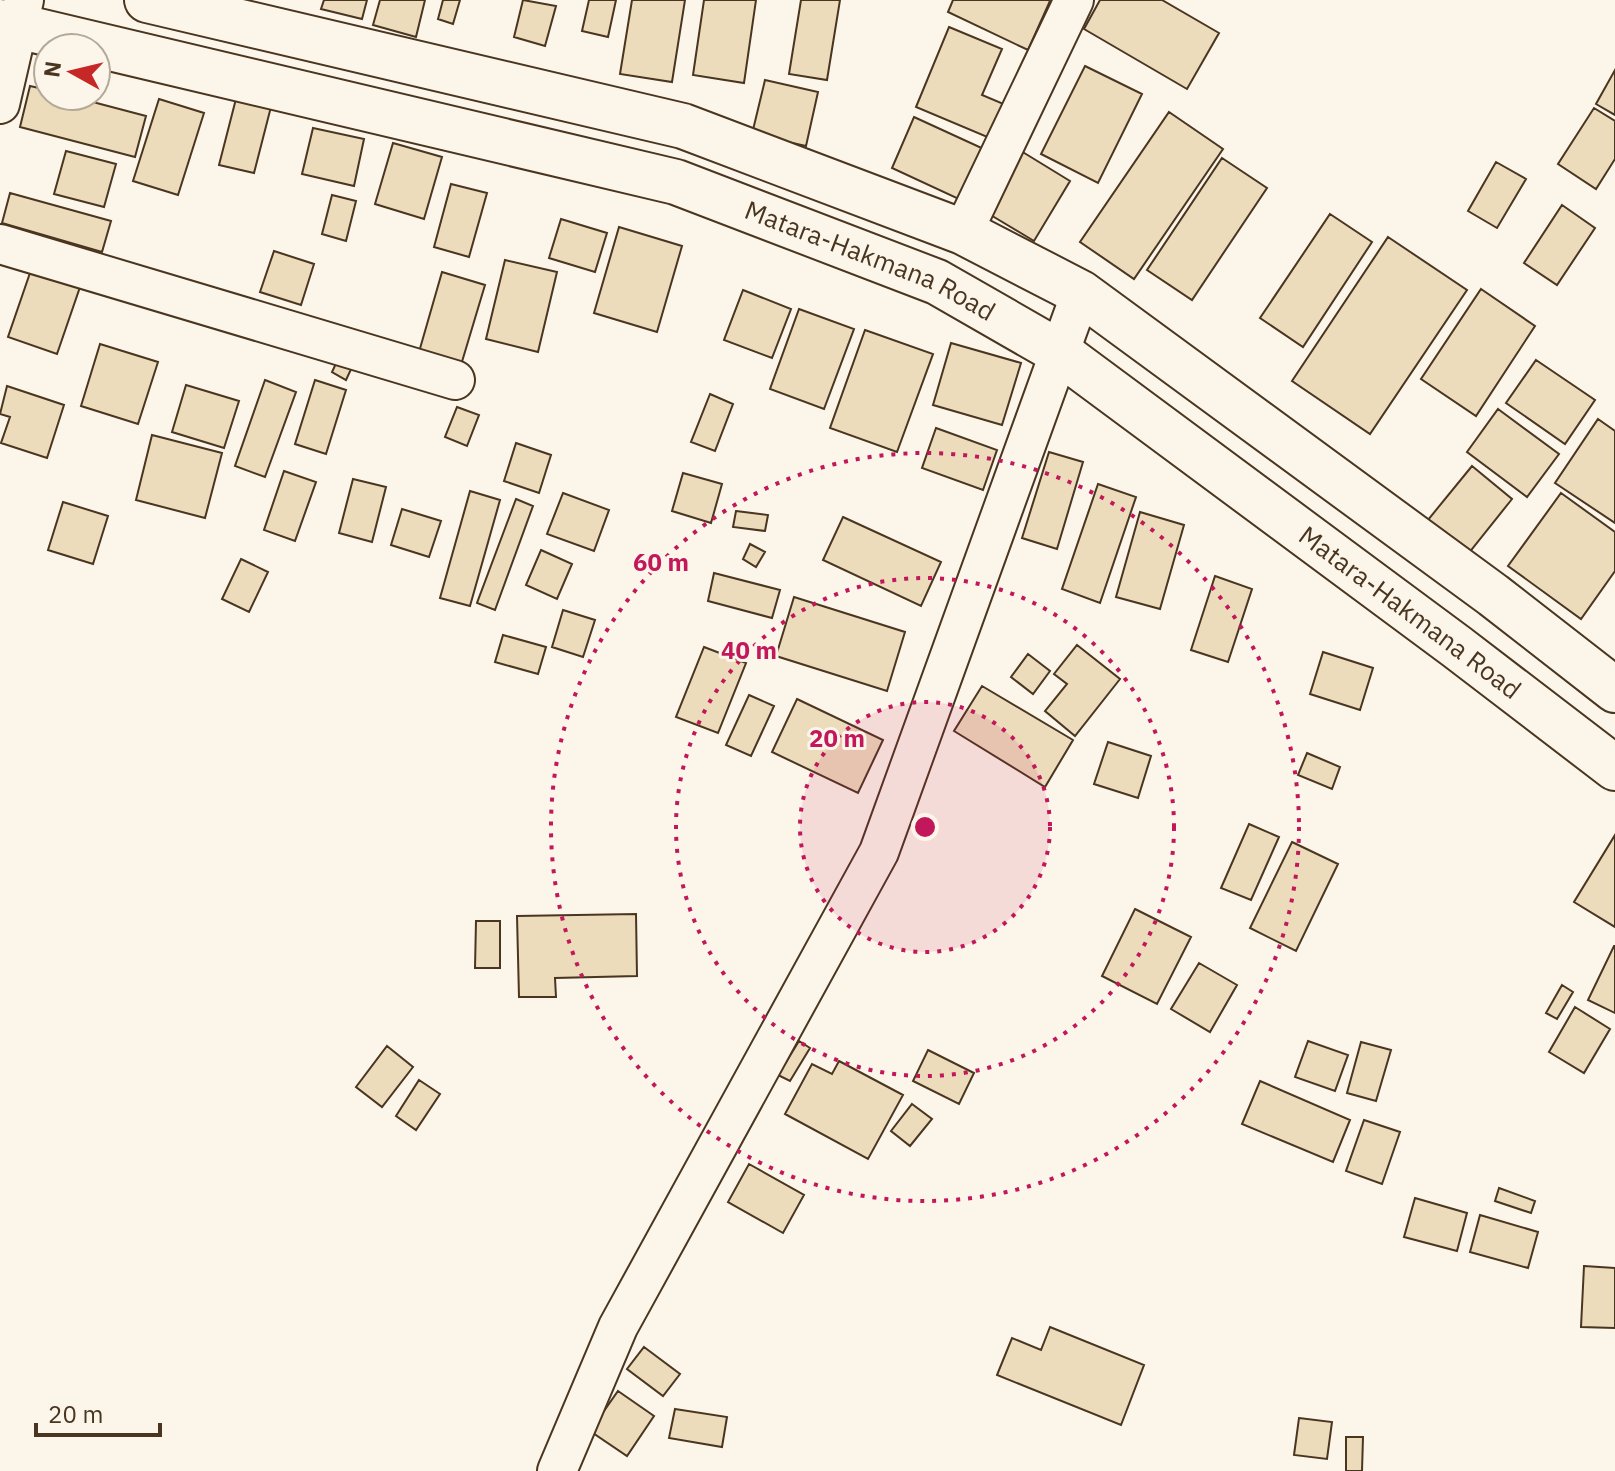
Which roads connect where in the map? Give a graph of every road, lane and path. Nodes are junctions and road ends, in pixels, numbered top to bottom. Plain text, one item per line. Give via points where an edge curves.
1 (147, 0) edge
2 (1074, 0) edge
3 (14, 16) edge
4 (0, 104) edge
5 (963, 232) junction
6 (0, 244) edge
7 (1081, 293) junction
8 (1059, 352) junction
9 (455, 380) dead end
10 (1615, 690) edge
11 (1615, 768) edge
12 (557, 1471) edge

1 - 5 main road via 683,126
2 - 5 street
3 - 4 street
3 - 8 main road, Matara-Hakmana Road via 676,182 937,282
5 - 7 main road
6 - 9 street
7 - 8 street
7 - 10 main road
8 - 11 main road, Matara-Hakmana Road
8 - 12 street via 879,852 618,1327

